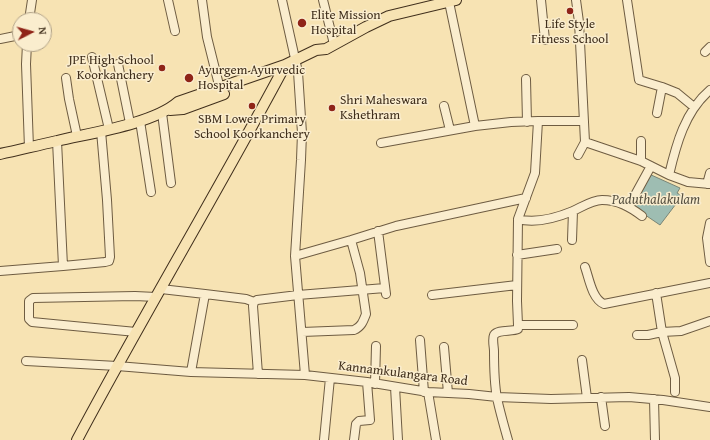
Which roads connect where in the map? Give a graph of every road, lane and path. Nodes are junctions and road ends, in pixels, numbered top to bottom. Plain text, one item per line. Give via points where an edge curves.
1 (32, 0) edge
2 (168, 0) edge
3 (202, 0) edge
4 (282, 0) edge
5 (323, 0) edge
6 (541, 0) edge
7 (576, 0) edge
8 (627, 0) edge
9 (452, 1) edge
10 (30, 12) edge
11 (175, 31) dead end
12 (12, 37) edge
13 (0, 39) edge
14 (545, 40) dead end
15 (330, 47) junction
16 (27, 52) edge
17 (92, 57) dead end
18 (118, 64) dead end
19 (297, 66) junction
20 (283, 69) junction
21 (66, 78) dead end
22 (526, 79) dead end
23 (662, 87) junction
24 (220, 89) junction
25 (710, 90) edge
26 (444, 106) dead end
27 (694, 107) junction
28 (166, 111) junction
29 (657, 113) dead end
30 (538, 121) junction
31 (584, 121) junction
32 (135, 122) junction
33 (527, 122) junction
34 (475, 126) junction
35 (105, 130) junction
36 (450, 130) junction
37 (77, 136) junction
38 (57, 141) junction
39 (641, 141) dead end
40 (585, 142) junction
41 (382, 143) dead end
42 (29, 148) junction
43 (0, 154) edge
44 (578, 155) dead end
45 (641, 161) junction
46 (651, 166) junction
47 (710, 173) edge
48 (669, 175) junction
49 (171, 183) dead end
50 (708, 184) edge
51 (151, 192) dead end
52 (526, 198) junction
53 (629, 206) junction
54 (573, 211) junction
55 (642, 216) dead end
56 (518, 219) junction
57 (710, 223) edge
58 (378, 231) junction
59 (351, 240) junction
60 (572, 240) dead end
61 (557, 249) dead end
62 (517, 255) junction
63 (295, 256) junction
64 (710, 262) edge
65 (63, 266) junction
66 (585, 267) dead end
67 (0, 271) edge
68 (710, 283) edge
69 (517, 285) junction
70 (362, 291) junction
71 (158, 293) junction
72 (656, 293) junction
73 (205, 294) junction
74 (298, 294) junction
75 (432, 295) dead end
76 (254, 302) junction
77 (710, 321) edge
78 (573, 325) dead end
79 (518, 326) junction
80 (136, 332) junction
81 (302, 332) junction
82 (662, 332) junction
83 (637, 335) dead end
84 (420, 340) dead end
85 (376, 346) dead end
86 (444, 347) dead end
87 (582, 360) dead end
88 (26, 361) dead end
89 (117, 366) junction
90 (191, 372) junction
91 (258, 374) junction
92 (305, 375) junction
93 (330, 378) junction
94 (371, 383) junction
95 (395, 387) junction
96 (426, 392) junction
97 (675, 392) dead end
98 (448, 393) junction
99 (497, 397) junction
100 (601, 397) junction
101 (587, 398) junction
102 (654, 399) junction
103 (710, 407) edge
104 (605, 426) dead end
105 (77, 440) edge
106 (324, 440) edge
107 (354, 440) edge
108 (398, 440) edge
109 (436, 440) edge
110 (508, 440) edge
111 (655, 440) edge

1 - 10 street
2 - 11 street
3 - 24 street via 207,36
4 - 19 street
5 - 15 street
6 - 14 street
7 - 31 street
8 - 23 street via 639,80
9 - 15 main road via 389,16
9 - 34 street
12 - 13 street
15 - 19 main road
16 - 42 street
17 - 35 street
18 - 32 street
19 - 20 main road
19 - 63 street via 302,133
20 - 24 main road
20 - 28 main road via 183,109
20 - 71 main road
21 - 37 street
22 - 33 street
23 - 27 street via 677,93
23 - 29 street
24 - 28 main road via 178,102
25 - 27 street
26 - 36 street
27 - 48 street via 680,136
28 - 32 main road
28 - 49 street
30 - 31 street
30 - 33 street
30 - 52 street via 536,173
31 - 40 street
32 - 35 main road
32 - 51 street
33 - 34 street
34 - 36 street
35 - 37 main road
35 - 65 street via 110,257 105,262
36 - 41 street
37 - 38 main road
38 - 42 main road
38 - 65 street
39 - 45 street
40 - 44 street
40 - 45 street
42 - 43 main road
45 - 46 street
46 - 48 street
46 - 53 street
47 - 50 street
48 - 50 street via 688,182
52 - 56 street
52 - 58 street
53 - 54 street via 601,200
53 - 55 street
54 - 56 street via 534,222
54 - 60 street
56 - 62 street
57 - 64 street via 707,238
58 - 59 street
58 - 70 street via 386,291
59 - 63 street
59 - 70 street
61 - 62 street
62 - 69 street
63 - 74 street
65 - 67 street
66 - 72 street via 596,297 604,304
68 - 72 street
69 - 75 street
69 - 79 street
70 - 74 street
70 - 81 street via 366,314 360,327 354,330
71 - 73 street
71 - 80 main road
71 - 80 street via 29,300 29,319 32,322
72 - 82 street
73 - 76 street
73 - 90 street
74 - 76 street
74 - 81 street
76 - 91 street
77 - 82 street via 681,331
78 - 79 street
79 - 99 street via 518,329 499,332 494,336
80 - 89 main road
81 - 92 street
82 - 83 street
82 - 97 street
84 - 96 street
85 - 94 street
86 - 98 street
87 - 101 street
88 - 89 street, Kannamkulangara Road
89 - 90 street, Kannamkulangara Road
89 - 105 main road
90 - 91 street, Kannamkulangara Road
91 - 92 street, Kannamkulangara Road
92 - 93 street, Kannamkulangara Road
93 - 94 street, Kannamkulangara Road
93 - 106 street
94 - 95 street, Kannamkulangara Road
94 - 107 street via 370,420 359,421 356,424
95 - 96 street, Kannamkulangara Road
95 - 108 street
96 - 98 street, Kannamkulangara Road
96 - 109 street
98 - 99 street, Kannamkulangara Road
99 - 101 street, Kannamkulangara Road
99 - 110 street
100 - 101 street, Kannamkulangara Road
100 - 102 street, Kannamkulangara Road via 629,396
100 - 104 street
102 - 103 street, Kannamkulangara Road
102 - 111 street

